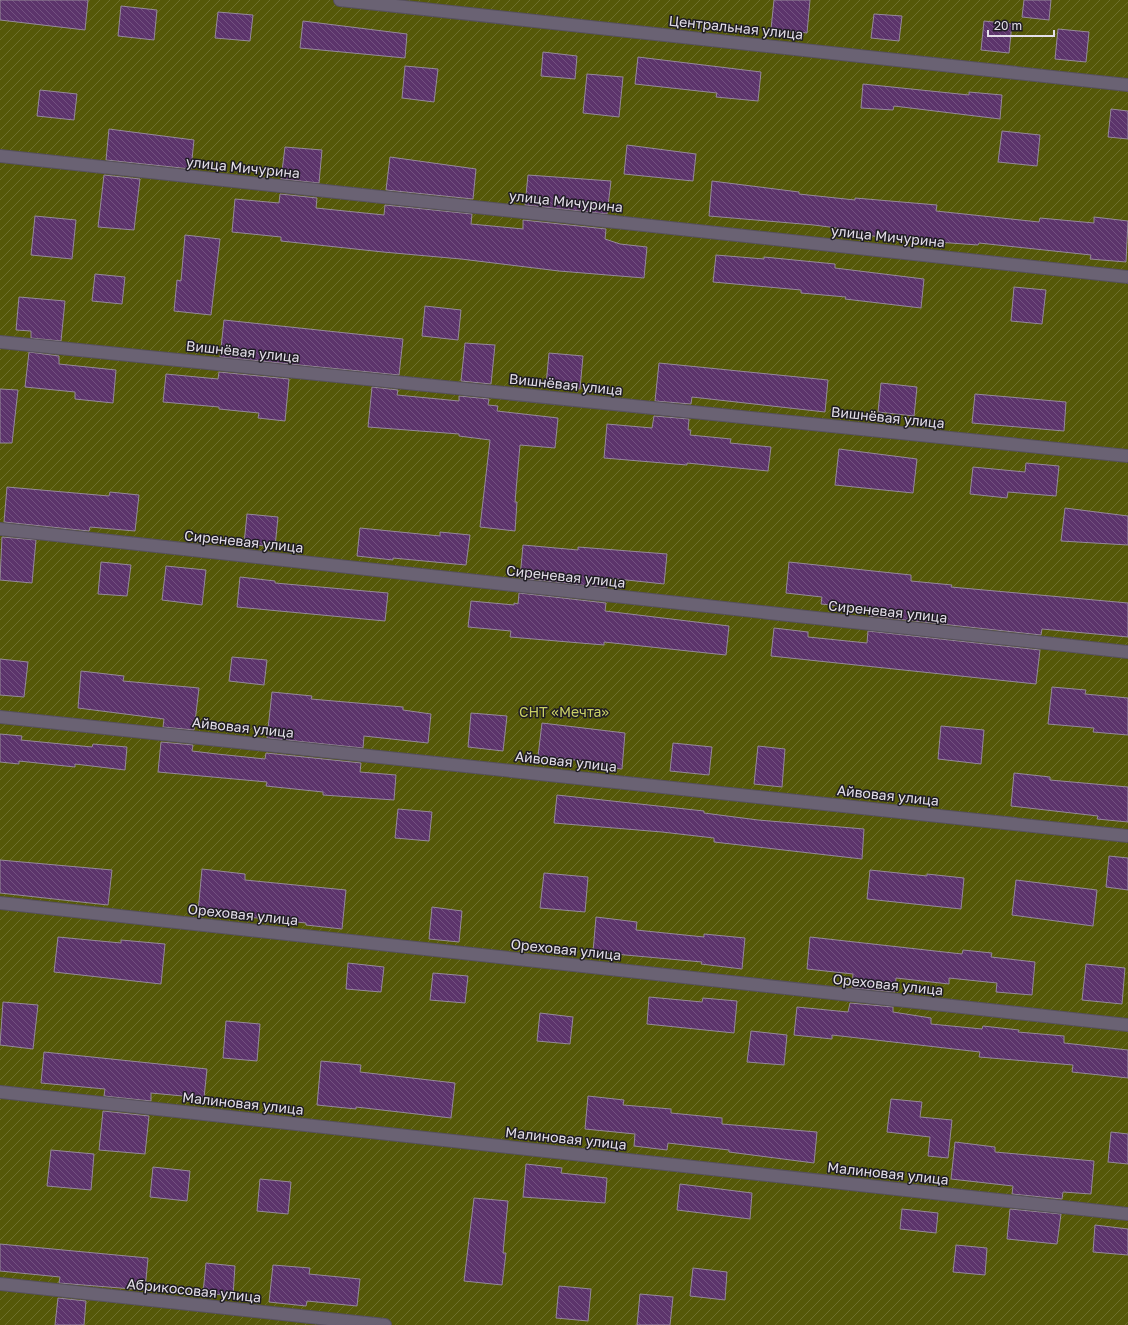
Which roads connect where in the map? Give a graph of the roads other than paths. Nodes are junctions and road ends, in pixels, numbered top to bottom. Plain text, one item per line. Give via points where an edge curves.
1 (340, 0) edge
2 (1128, 85) edge
3 (0, 156) edge
4 (1128, 277) edge
5 (0, 342) edge
6 (1128, 456) edge
7 (0, 530) edge
8 (1128, 652) edge
9 (0, 717) edge
10 (1128, 836) edge
11 (0, 903) edge
12 (1128, 1025) edge
13 (0, 1092) edge
14 (1128, 1214) edge
15 (0, 1284) edge
16 (385, 1325) edge

1 - 2 street, Центральная улица
3 - 4 street, улица Мичурина
5 - 6 street, Вишнёвая улица
7 - 8 street, Сиреневая улица
9 - 10 street, Айвовая улица
11 - 12 street, Ореховая улица
13 - 14 street, Малиновая улица
15 - 16 street, Абрикосовая улица

